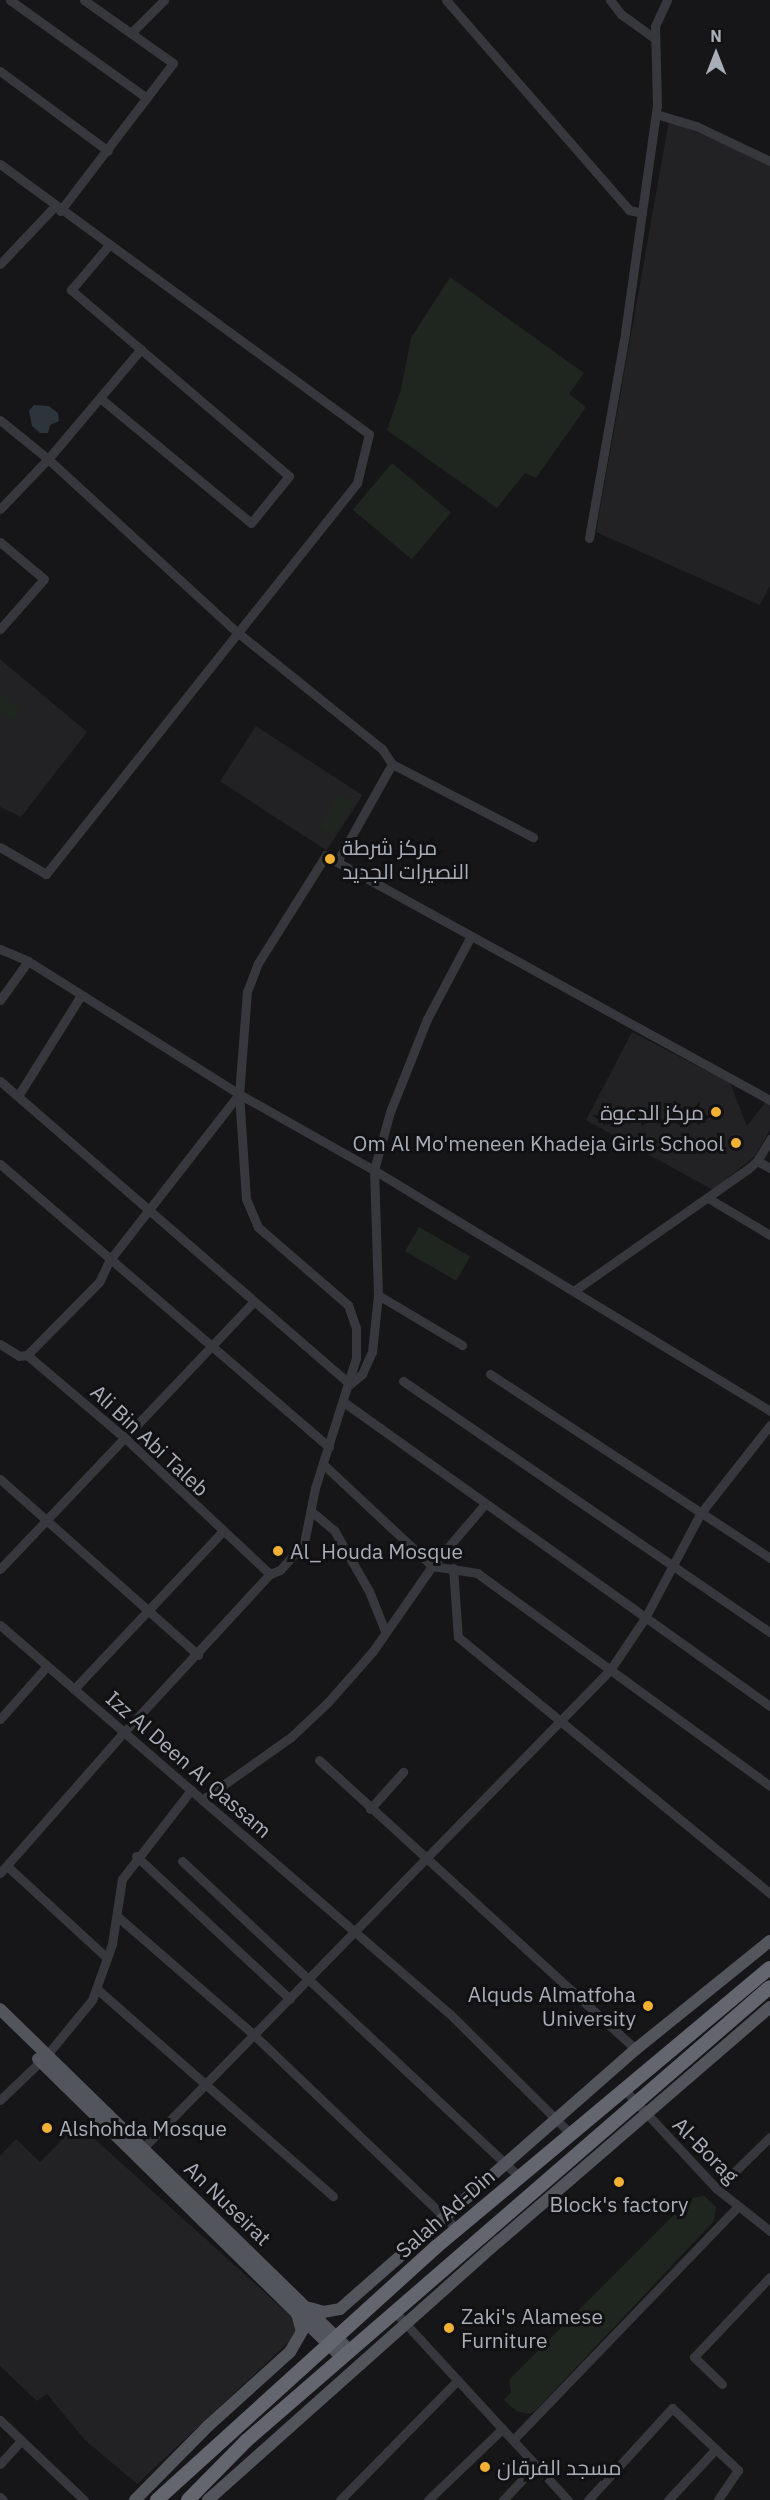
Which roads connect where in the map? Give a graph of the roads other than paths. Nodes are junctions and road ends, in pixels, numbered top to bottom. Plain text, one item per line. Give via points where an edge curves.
1 (10, 0) edge
2 (84, 0) edge
3 (164, 0) edge
4 (446, 0) edge
5 (610, 0) edge
6 (667, 0) edge
7 (131, 33) junction
8 (654, 38) junction
9 (0, 71) edge
10 (147, 98) junction
11 (656, 114) junction
12 (108, 151) junction
13 (770, 161) edge
14 (0, 164) edge
15 (58, 208) junction
16 (642, 213) junction
17 (109, 245) junction
18 (0, 264) edge
19 (141, 349) junction
20 (100, 398) junction
21 (0, 420) edge
22 (48, 459) junction
23 (0, 509) edge
24 (589, 538) dead end
25 (0, 542) edge
26 (0, 630) edge
27 (237, 632) junction
28 (392, 764) junction
29 (533, 837) dead end
30 (0, 847) edge
31 (337, 862) junction
32 (471, 936) junction
33 (0, 949) edge
34 (28, 961) junction
35 (81, 995) junction
36 (0, 1000) edge
37 (0, 1081) edge
38 (239, 1094) junction
39 (18, 1096) junction
40 (770, 1100) edge
41 (770, 1139) edge
42 (758, 1161) junction
43 (0, 1164) edge
44 (770, 1168) edge
45 (374, 1170) junction
46 (708, 1198) junction
47 (148, 1210) junction
48 (770, 1235) edge
49 (109, 1261) junction
50 (575, 1290) junction
51 (378, 1295) junction
52 (253, 1302) junction
53 (0, 1344) edge
54 (462, 1345) dead end
55 (215, 1346) junction
56 (27, 1355) junction
57 (490, 1374) dead end
58 (403, 1381) dead end
59 (350, 1384) junction
60 (345, 1402) junction
61 (770, 1411) edge
62 (770, 1425) edge
63 (125, 1438) junction
64 (329, 1447) junction
65 (323, 1464) junction
66 (0, 1479) edge
67 (485, 1504) junction
68 (312, 1511) junction
69 (700, 1514) junction
70 (48, 1519) junction
71 (222, 1532) junction
72 (770, 1558) edge
73 (432, 1566) junction
74 (674, 1567) junction
75 (453, 1568) junction
76 (0, 1569) edge
77 (270, 1574) junction
78 (149, 1612) junction
79 (645, 1618) junction
80 (0, 1625) edge
81 (385, 1632) junction
82 (770, 1632) edge
83 (198, 1655) junction
84 (47, 1666) junction
85 (610, 1670) junction
86 (74, 1689) junction
87 (770, 1706) edge
88 (0, 1719) edge
89 (560, 1720) junction
90 (124, 1732) junction
91 (319, 1760) dead end
92 (403, 1772) dead end
93 (770, 1786) edge
94 (191, 1790) junction
95 (202, 1800) junction
96 (370, 1809) junction
97 (136, 1856) junction
98 (427, 1858) junction
99 (182, 1861) dead end
100 (7, 1866) junction
101 (0, 1874) edge
102 (770, 1893) edge
103 (118, 1917) junction
104 (354, 1931) junction
105 (770, 1941) edge
106 (107, 1958) junction
107 (770, 1968) edge
108 (310, 1978) junction
109 (770, 1987) edge
110 (97, 1989) junction
111 (290, 1999) junction
112 (770, 2007) edge
113 (0, 2009) edge
114 (0, 2020) edge
115 (254, 2035) junction
116 (636, 2049) junction
117 (43, 2059) junction
118 (207, 2086) junction
119 (623, 2088) junction
120 (0, 2100) edge
121 (636, 2105) junction
122 (647, 2116) junction
123 (556, 2119) junction
124 (570, 2133) junction
125 (769, 2139) edge
126 (142, 2149) junction
127 (508, 2164) junction
128 (519, 2176) junction
129 (717, 2188) junction
130 (333, 2196) dead end
131 (737, 2207) junction
132 (444, 2217) junction
133 (457, 2229) junction
134 (770, 2230) edge
135 (770, 2277) edge
136 (291, 2305) junction
137 (310, 2308) junction
138 (394, 2312) junction
139 (407, 2326) junction
140 (333, 2340) junction
141 (347, 2355) junction
142 (457, 2381) junction
143 (722, 2384) dead end
144 (0, 2420) edge
145 (502, 2429) junction
146 (513, 2440) junction
147 (21, 2441) junction
148 (716, 2450) junction
149 (0, 2464) edge
150 (535, 2466) junction
151 (84, 2500) edge
152 (135, 2500) edge
153 (157, 2500) edge
154 (188, 2500) edge
155 (208, 2500) edge
156 (340, 2500) edge
157 (428, 2500) edge
158 (502, 2500) edge
159 (568, 2500) edge
160 (588, 2500) edge
161 (668, 2500) edge
162 (718, 2500) edge

1 - 10 street
2 - 7 street
3 - 7 street
4 - 16 street via 629,210
5 - 8 street via 621,14
6 - 8 street
7 - 10 street via 172,63
8 - 11 street
9 - 12 street
10 - 12 street
11 - 13 street via 696,126
11 - 16 street
12 - 15 street
14 - 15 street
15 - 17 street
15 - 18 street
16 - 24 street
17 - 19 street via 71,290
17 - 27 street via 369,434 357,483
19 - 20 street
19 - 20 street via 289,476 251,523
20 - 22 street
21 - 22 street
22 - 23 street
22 - 27 street
25 - 26 street via 44,579
27 - 28 street via 340,713 382,749
27 - 30 street via 46,874
28 - 29 street
28 - 31 street
31 - 32 street
31 - 38 street via 326,855 258,963 247,991
32 - 40 street
32 - 45 street via 427,1019 390,1112
33 - 34 street
34 - 35 street
34 - 36 street
35 - 38 street
35 - 39 street
37 - 39 street
38 - 45 street
38 - 47 street
38 - 59 street via 246,1199 258,1227 348,1305 356,1328 356,1358
39 - 47 street
41 - 42 street
42 - 44 street
42 - 46 street
43 - 49 street
45 - 50 street
45 - 51 street
46 - 48 street
46 - 50 street
47 - 49 street
47 - 52 street
49 - 55 street
49 - 56 street via 99,1282
50 - 61 street
51 - 54 street
51 - 59 street via 372,1352 362,1374
52 - 55 street
52 - 59 street
53 - 56 street, Ali Bin Abi Taleb via 20,1356
55 - 63 street
55 - 64 street
56 - 63 street, Ali Bin Abi Taleb
57 - 69 street
58 - 74 street
59 - 60 street
60 - 64 street
60 - 67 street
62 - 69 street
63 - 70 street
63 - 71 street, Ali Bin Abi Taleb
64 - 65 street
65 - 68 street
65 - 73 street
66 - 70 street
67 - 73 street
67 - 79 street
68 - 77 street via 304,1543 280,1570
68 - 81 street via 334,1530 349,1554
69 - 72 street
69 - 74 street
70 - 76 street
70 - 78 street
71 - 77 street, Ali Bin Abi Taleb
71 - 78 street
73 - 75 street
73 - 81 street
74 - 79 street
74 - 82 street
75 - 85 street via 477,1573
75 - 89 street via 458,1637
77 - 83 street
78 - 83 street
78 - 86 street
79 - 85 street
79 - 87 street
80 - 84 street, Izz Al Deen Al Qassam
81 - 95 street via 348,1680 291,1737
83 - 90 street
84 - 86 street, Izz Al Deen Al Qassam
84 - 88 street
85 - 89 street
85 - 93 street
86 - 90 street, Izz Al Deen Al Qassam
89 - 98 street
89 - 102 street
90 - 94 street, Izz Al Deen Al Qassam
90 - 100 street
91 - 96 street
92 - 96 street
94 - 95 street, Izz Al Deen Al Qassam
94 - 97 street
95 - 104 street, Izz Al Deen Al Qassam
96 - 98 street
97 - 103 street via 122,1879
97 - 111 street
98 - 104 street
98 - 116 street
99 - 108 street
100 - 101 street
100 - 106 street
103 - 106 street
103 - 115 street
104 - 108 street
104 - 123 street, Izz Al Deen Al Qassam via 451,2015
105 - 116 main road
106 - 110 street
107 - 119 highway, Salah Ad-Din
108 - 111 street
108 - 127 street
109 - 121 highway, Salah Ad-Din via 667,2073
110 - 117 street
110 - 118 street
111 - 115 street
112 - 122 main road
113 - 117 main road, An Nuseirat
114 - 117 main road, An Nuseirat
115 - 118 street
115 - 132 street
116 - 123 main road
117 - 120 street
117 - 126 main road, An Nuseirat
117 - 136 main road, An Nuseirat
118 - 126 street
118 - 130 street
119 - 121 street, Al-Borag
119 - 124 highway, Salah Ad-Din
121 - 122 street, Al-Borag
121 - 138 highway, Salah Ad-Din
122 - 129 street, Al-Borag
122 - 139 main road via 499,2241
123 - 124 street, Izz Al Deen Al Qassam
123 - 127 main road
124 - 128 highway, Salah Ad-Din
125 - 129 street
126 - 137 main road, An Nuseirat
127 - 128 street
127 - 132 main road
128 - 133 highway, Salah Ad-Din
129 - 131 street, Al-Borag
131 - 134 street, Al-Borag
131 - 146 street
132 - 133 street
132 - 137 main road via 340,2309 323,2312
133 - 140 highway, Salah Ad-Din
135 - 143 street via 694,2357
136 - 140 main road, An Nuseirat
136 - 152 main road via 302,2331 290,2352 208,2426
137 - 140 main road, An Nuseirat
138 - 139 street
138 - 141 highway, Salah Ad-Din
139 - 142 street
139 - 155 main road
140 - 141 main road, An Nuseirat
140 - 153 highway, Salah Ad-Din
141 - 154 highway, Salah Ad-Din via 246,2441
142 - 145 street
142 - 156 street
144 - 147 street
145 - 146 street
145 - 157 street
146 - 150 street
147 - 149 street
147 - 151 street
148 - 160 street via 672,2408
148 - 161 street
148 - 162 street via 738,2470
150 - 158 street
150 - 159 street

